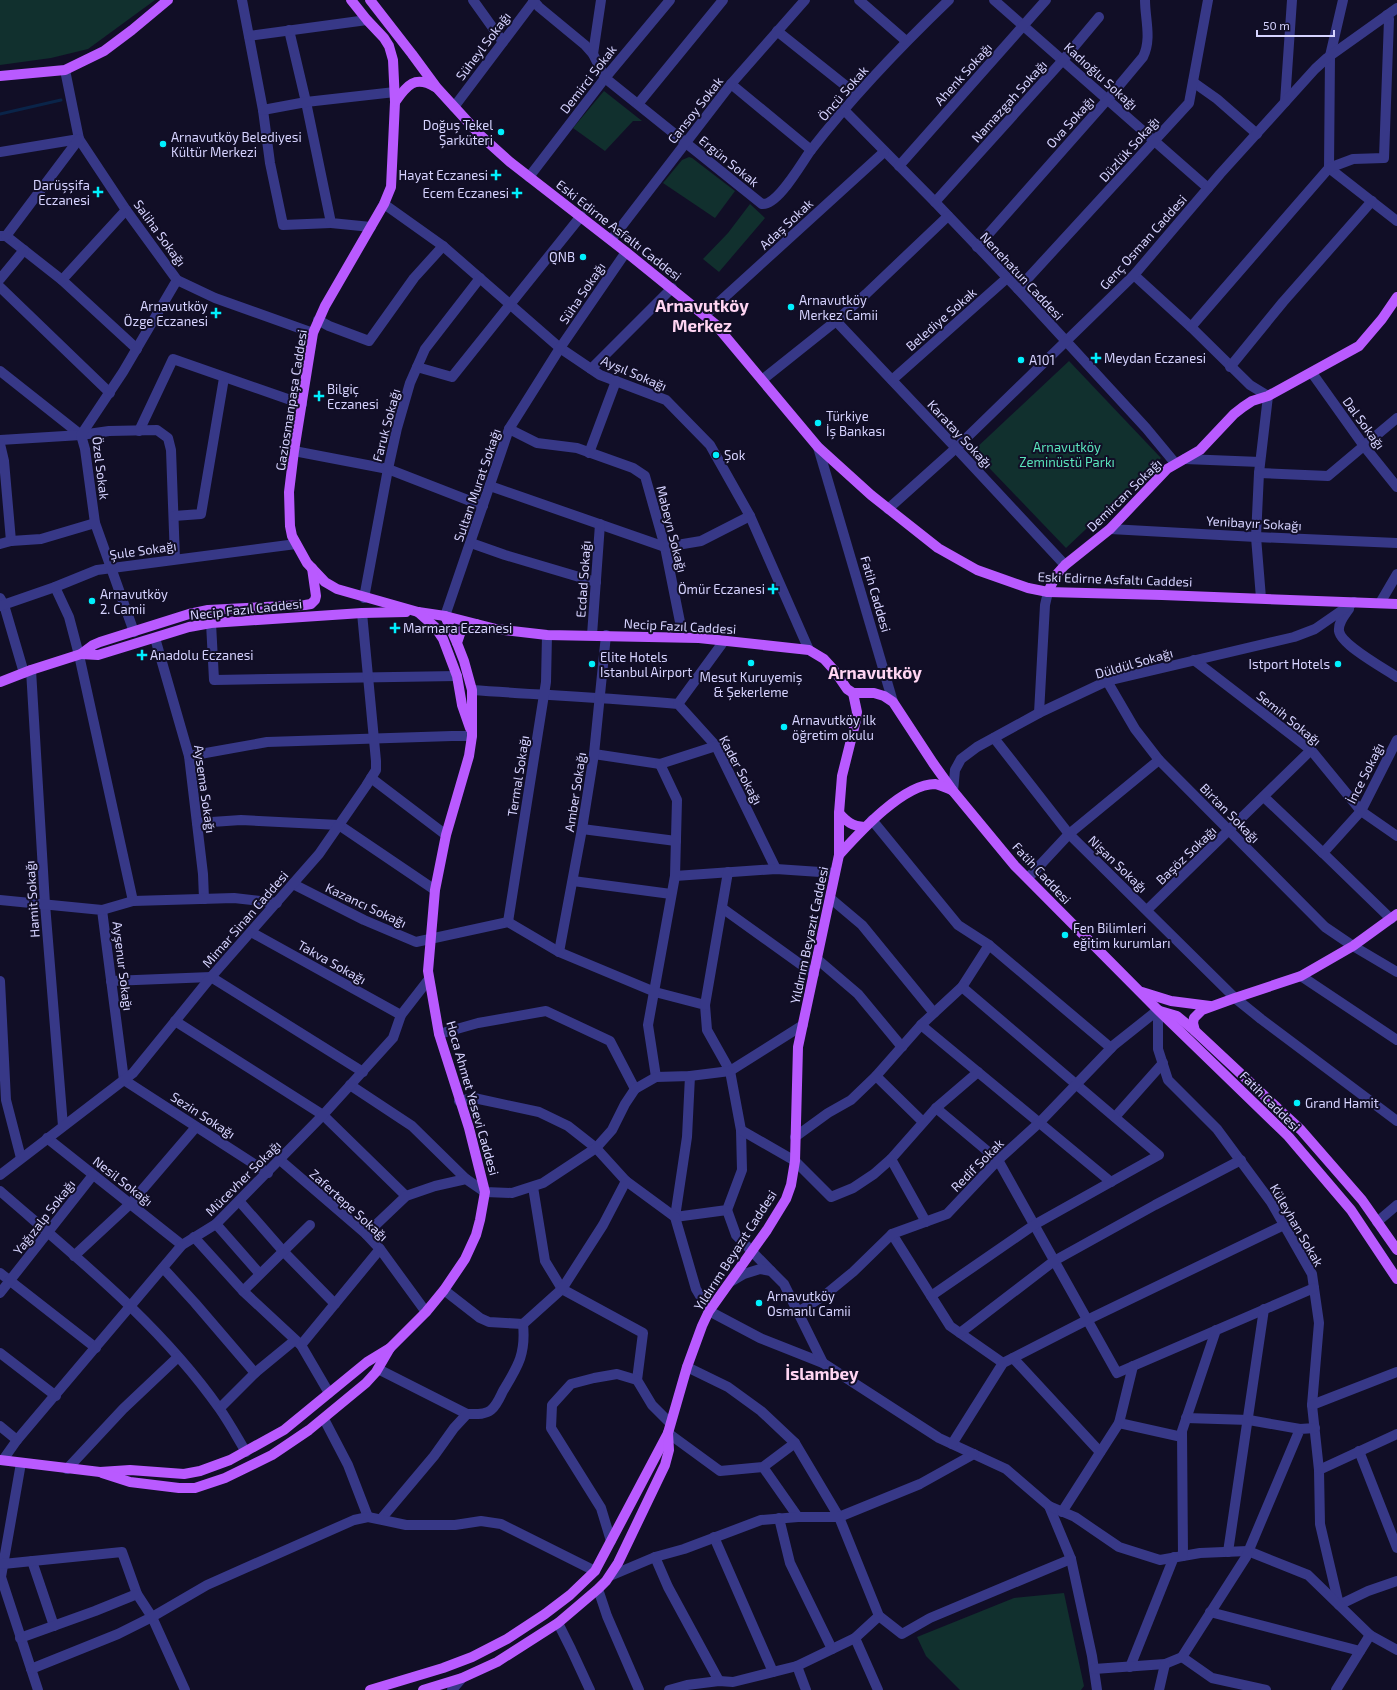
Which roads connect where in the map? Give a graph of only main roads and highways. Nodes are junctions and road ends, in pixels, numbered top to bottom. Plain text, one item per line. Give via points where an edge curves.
1 (168, 0) edge
2 (351, 0) edge
3 (370, 0) edge
4 (0, 76) edge
5 (437, 88) junction
6 (395, 97) junction
7 (1397, 297) edge
8 (312, 568) junction
9 (1048, 592) junction
10 (1397, 604) edge
11 (418, 612) junction
12 (445, 616) junction
13 (476, 624) junction
14 (457, 643) junction
15 (80, 655) junction
16 (0, 682) edge
17 (854, 694) junction
18 (472, 736) junction
19 (953, 791) junction
20 (839, 813) junction
21 (864, 827) junction
22 (840, 855) junction
23 (1394, 916) edge
24 (1137, 990) junction
25 (1212, 1006) junction
26 (1158, 1010) junction
27 (1194, 1031) junction
28 (1397, 1250) edge
29 (1397, 1279) edge
30 (390, 1348) junction
31 (669, 1428) junction
32 (2, 1460) edge
33 (100, 1472) junction
34 (370, 1690) edge
35 (423, 1690) edge

1 - 4 main road via 104,51 65,70
2 - 6 main road, Gaziosmanpaşa Caddesi via 389,46 394,66
3 - 5 main road, Eski Edirne Asfaltı Caddesi
5 - 6 main road via 424,81 418,81
5 - 9 main road, Eski Edirne Asfaltı Caddesi via 493,148 705,315 727,337 818,447 888,509 938,548 977,570 1028,588
6 - 8 main road, Gaziosmanpaşa Caddesi via 390,187 384,204 318,320 309,352 289,492 290,526 296,544
7 - 9 main road, Demircan Sokağı via 1359,346 1268,396 1252,401 1234,414 1200,450 1167,469 1110,529 1065,565 1056,575
8 - 11 main road, Gaziosmanpaşa Caddesi via 337,589
8 - 15 main road, Necip Fazıl Caddesi via 316,596 311,604 208,610 189,614 93,645
9 - 10 main road, Eski Edirne Asfaltı Caddesi
11 - 12 main road, Gaziosmanpaşa Caddesi
11 - 15 main road, Necip Fazıl Caddesi via 211,623 189,627 98,655
11 - 18 main road, Hoca Ahmet Yesevi Caddesi via 435,627 443,639 457,676 462,705
12 - 13 main road, Necip Fazıl Caddesi
12 - 14 main road, Hoca Ahmet Yesevi Caddesi
13 - 14 main road via 461,631
13 - 17 main road, Necip Fazıl Caddesi via 496,629 547,634 682,637 809,650 824,659 847,689
14 - 18 main road, Hoca Ahmet Yesevi Caddesi via 472,690
15 - 16 main road, Necip Fazıl Caddesi
17 - 19 main road, Fatih Caddesi via 874,693 893,702
17 - 20 main road, Yıldırım Beyazıt Caddesi via 856,720 842,776
18 - 30 main road, Hoca Ahmet Yesevi Caddesi via 469,756 446,835 435,890 428,971 440,1034 469,1128 485,1192 476,1235 465,1259 426,1312
19 - 21 main road via 940,785 912,791 884,809
19 - 24 main road, Fatih Caddesi via 1015,866
20 - 21 main road via 852,825
20 - 22 main road, Yıldırım Beyazıt Caddesi
21 - 22 main road
22 - 31 main road, Yıldırım Beyazıt Caddesi via 803,1025 797,1065 795,1161 791,1185 778,1213 709,1311 687,1367
23 - 25 main road via 1353,946 1301,976
24 - 25 main road via 1171,1001
24 - 26 main road, Fatih Caddesi
25 - 27 main road via 1202,1010 1194,1018
26 - 27 main road via 1177,1016
26 - 29 main road, Fatih Caddesi via 1288,1136 1351,1210
27 - 28 main road via 1301,1130 1362,1200
30 - 33 main road, Hoca Ahmet Yesevi Caddesi via 367,1362 284,1430 216,1466 184,1474 130,1470
30 - 33 main road via 366,1383 324,1419 272,1455 225,1478 195,1488 179,1488 130,1482
31 - 34 main road, Yıldırım Beyazıt Caddesi via 595,1571 564,1600 507,1639 472,1657
31 - 35 main road via 669,1450 665,1465 618,1563 598,1589 558,1623 496,1662 462,1678
32 - 33 main road, Hoca Ahmet Yesevi Caddesi

